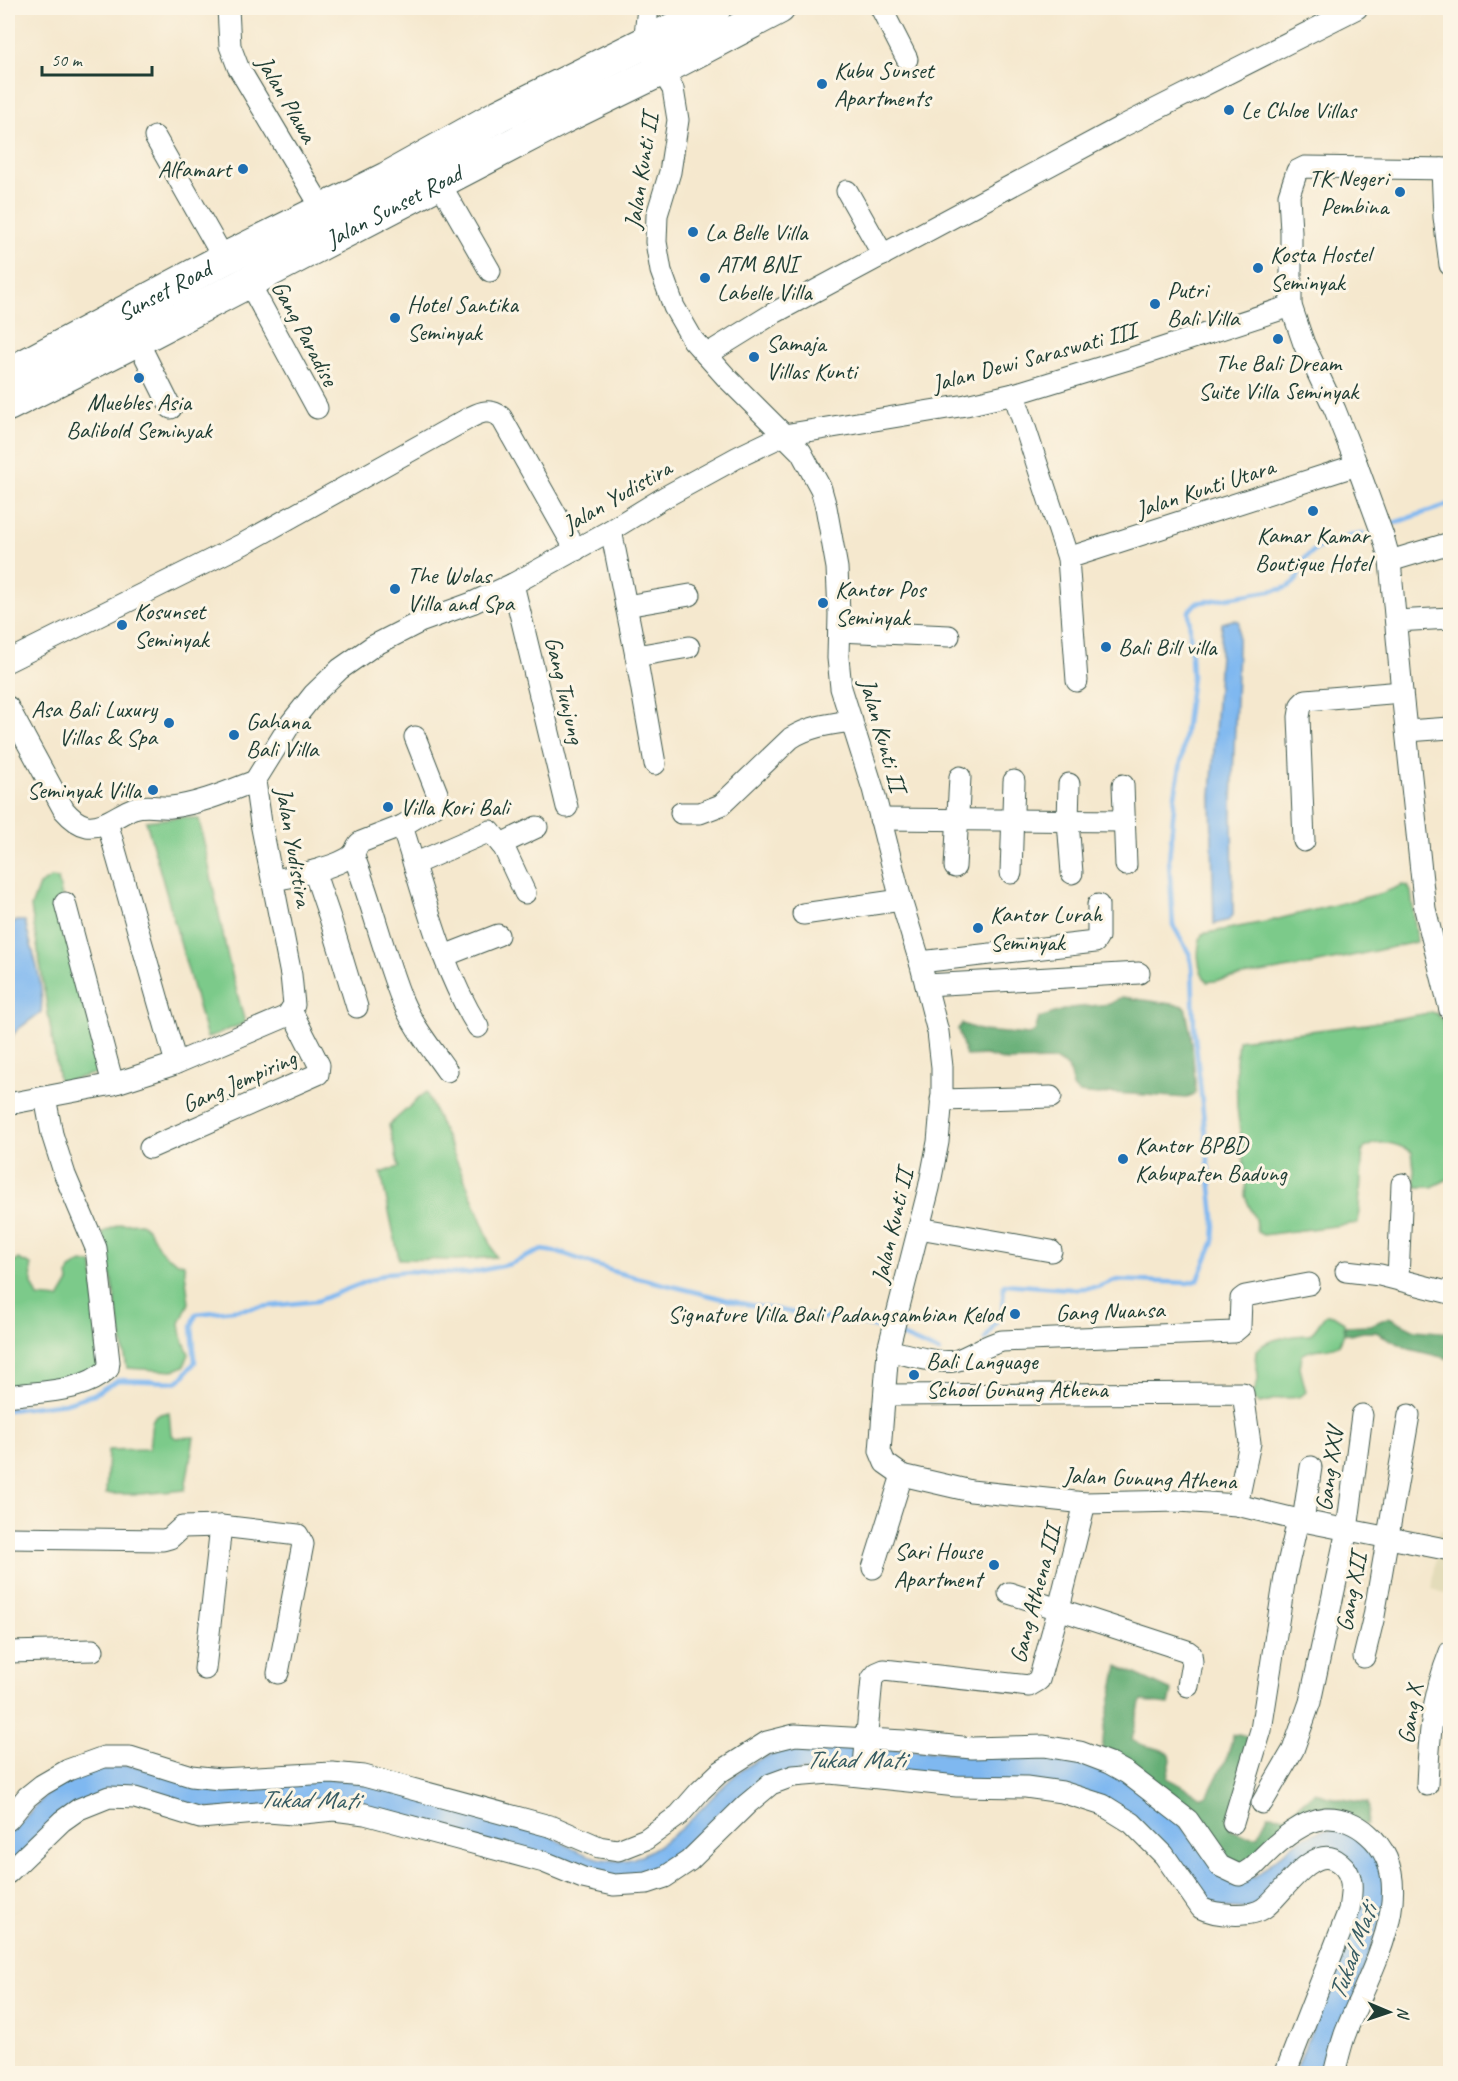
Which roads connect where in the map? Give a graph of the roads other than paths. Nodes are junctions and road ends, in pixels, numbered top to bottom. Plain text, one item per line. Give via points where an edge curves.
1 (228, 8) edge
2 (648, 8) edge
3 (715, 8) edge
4 (779, 8) edge
5 (881, 8) edge
6 (1357, 8) edge
7 (644, 43) junction
8 (907, 59) dead end
9 (660, 71) junction
10 (155, 137) dead end
11 (1446, 169) edge
12 (439, 182) junction
13 (847, 191) dead end
14 (323, 210) junction
15 (883, 255) junction
16 (224, 260) junction
17 (1450, 265) edge
18 (490, 271) dead end
19 (248, 281) junction
20 (1290, 306) junction
21 (137, 340) junction
22 (706, 355) junction
23 (8, 374) edge
24 (1014, 394) junction
25 (8, 405) edge
26 (171, 408) dead end
27 (317, 408) dead end
28 (784, 435) junction
29 (1357, 465) junction
30 (611, 530) junction
31 (1450, 543) edge
32 (576, 550) junction
33 (1068, 558) junction
34 (1390, 561) junction
35 (513, 584) junction
36 (690, 595) dead end
37 (626, 606) junction
38 (1450, 618) edge
39 (1396, 621) junction
40 (839, 631) junction
41 (949, 636) dead end
42 (689, 647) dead end
43 (636, 656) junction
44 (8, 661) edge
45 (1077, 681) dead end
46 (1402, 692) junction
47 (8, 707) edge
48 (852, 721) junction
49 (1450, 728) edge
50 (1407, 730) junction
51 (415, 737) dead end
52 (654, 764) dead end
53 (960, 777) dead end
54 (255, 781) junction
55 (1014, 781) dead end
56 (1069, 784) dead end
57 (1122, 785) dead end
58 (567, 807) dead end
59 (681, 813) dead end
60 (880, 819) junction
61 (957, 820) junction
62 (1014, 820) junction
63 (1068, 820) junction
64 (1123, 821) junction
65 (107, 822) junction
66 (402, 826) junction
67 (537, 827) dead end
68 (1304, 841) dead end
69 (501, 844) junction
70 (353, 854) junction
71 (414, 864) junction
72 (1126, 865) dead end
73 (955, 867) dead end
74 (314, 871) junction
75 (1011, 873) dead end
76 (1072, 873) dead end
77 (274, 880) junction
78 (525, 893) dead end
79 (901, 900) junction
80 (65, 903) dead end
81 (1098, 905) dead end
82 (803, 914) dead end
83 (498, 935) dead end
84 (444, 956) junction
85 (920, 962) junction
86 (1139, 973) dead end
87 (926, 985) junction
88 (357, 1007) dead end
89 (291, 1010) junction
90 (1450, 1010) edge
91 (478, 1027) dead end
92 (176, 1063) junction
93 (447, 1071) dead end
94 (112, 1084) junction
95 (45, 1098) junction
96 (1051, 1098) dead end
97 (941, 1100) junction
98 (8, 1104) edge
99 (150, 1148) dead end
100 (1402, 1184) dead end
101 (919, 1228) junction
102 (1051, 1251) dead end
103 (1346, 1271) dead end
104 (1398, 1279) junction
105 (1309, 1284) dead end
106 (1450, 1293) edge
107 (888, 1350) junction
108 (885, 1395) junction
109 (8, 1396) edge
110 (1362, 1415) dead end
111 (1409, 1415) dead end
112 (885, 1463) joint
113 (1311, 1467) dead end
114 (902, 1475) junction
115 (1085, 1503) junction
116 (1237, 1505) junction
117 (1301, 1521) junction
118 (221, 1526) junction
119 (1347, 1530) junction
120 (8, 1538) edge
121 (1388, 1538) junction
122 (1450, 1550) edge
123 (873, 1568) dead end
124 (1009, 1593) dead end
125 (1059, 1608) junction
126 (93, 1650) dead end
127 (8, 1652) edge
128 (1450, 1652) edge
129 (1364, 1657) dead end
130 (205, 1669) dead end
131 (278, 1673) dead end
132 (1188, 1686) dead end
133 (866, 1742) junction
134 (863, 1775) junction
135 (1427, 1785) dead end
136 (1262, 1803) dead end
137 (8, 1820) edge
138 (1233, 1822) dead end
139 (8, 1873) edge
140 (1285, 2073) edge
141 (1335, 2073) edge

1 - 14 street, Jalan Plawa via 230,46 238,67
2 - 7 street
3 - 7 highway, Jalan Sunset Road
4 - 9 highway, Jalan Sunset Road
5 - 8 street
6 - 15 street via 1119,128
7 - 9 street, Jalan Kunti II
7 - 14 highway, Jalan Sunset Road
9 - 12 highway, Jalan Sunset Road
9 - 22 street, Jalan Kunti II via 673,89 678,120 670,172 657,215 656,242 674,307
10 - 16 street
11 - 17 street via 1444,216
11 - 20 street via 1305,166 1297,171 1288,206
12 - 18 street
12 - 19 highway, Jalan Sunset Road
13 - 15 street
14 - 16 highway, Sunset Road
15 - 22 street via 748,327
16 - 23 highway, Sunset Road
19 - 21 highway, Jalan Sunset Road
19 - 27 street, Gang Paradise
20 - 24 street, Jalan Dewi Saraswati III
20 - 29 street
21 - 25 highway, Jalan Sunset Road
21 - 26 street
22 - 28 street, Jalan Kunti II
24 - 28 street, Jalan Dewi Saraswati III
24 - 33 street
28 - 30 street, Jalan Yudistira
28 - 40 street, Jalan Kunti II via 808,462 821,489 837,568
29 - 33 street, Jalan Kunti Utara
29 - 34 street
30 - 32 street, Jalan Yudistira
30 - 37 street
31 - 34 street
32 - 35 street, Jalan Yudistira
32 - 44 street via 501,417 485,411 243,544
33 - 45 street
34 - 39 street
35 - 54 street, Jalan Yudistira via 420,622 373,646 340,669 291,723
35 - 58 street, Gang Tunjung
36 - 37 street
37 - 43 street
38 - 39 street
39 - 46 street
40 - 41 street
40 - 48 street, Jalan Kunti II via 841,688
42 - 43 street
43 - 52 street
46 - 50 street
46 - 68 street via 1306,700 1301,705
47 - 65 street via 64,810 85,825
48 - 59 street via 802,731 721,805 700,813
48 - 60 street, Jalan Kunti II
49 - 50 street
50 - 90 street via 1425,909
51 - 66 street via 438,802
53 - 61 street
54 - 65 street via 182,805 135,808
54 - 77 street, Jalan Yudistira
55 - 62 street
56 - 63 street
57 - 64 street
60 - 61 street
60 - 79 street, Jalan Kunti II
61 - 62 street
61 - 73 street
62 - 63 street
62 - 75 street
63 - 64 street
63 - 76 street
64 - 72 street
65 - 92 street
66 - 70 street via 361,842
66 - 71 street
67 - 69 street
69 - 71 street via 490,831
69 - 78 street
70 - 74 street
70 - 93 street via 403,1001
71 - 84 street
74 - 77 street
74 - 88 street
77 - 89 street, Jalan Yudistira via 291,975
79 - 82 street
79 - 85 street, Jalan Kunti II
80 - 94 street
81 - 85 street via 1095,942
83 - 84 street
84 - 91 street via 462,1002
85 - 87 street, Jalan Kunti II
86 - 87 street
87 - 97 street, Jalan Kunti II via 938,1032
89 - 92 street via 280,1020
89 - 99 street, Gang Jempiring via 319,1065 318,1074
92 - 94 street
94 - 95 street
95 - 98 street
95 - 109 street via 65,1174 96,1248 108,1370 83,1385
96 - 97 street
97 - 101 street, Jalan Kunti II via 938,1142
100 - 104 street
101 - 102 street
101 - 107 street, Jalan Kunti II
103 - 104 street
104 - 106 street
105 - 107 street, Gang Nuansa via 1245,1296 1241,1299 1239,1327 1234,1332 1002,1341 956,1361
107 - 108 street, Jalan Kunti II
108 - 112 street, Jalan Kunti II via 880,1451
108 - 116 street via 1243,1393 1250,1443
110 - 119 street, Gang XXV
111 - 121 street, Gang XII
112 - 114 street, Jalan Gunung Athena
113 - 117 street
114 - 115 street, Jalan Gunung Athena via 971,1491
114 - 123 street
115 - 116 street, Jalan Gunung Athena via 1179,1501
115 - 125 street, Gang Athena III
116 - 117 street, Jalan Gunung Athena
117 - 119 street, Jalan Gunung Athena
117 - 138 street via 1285,1577 1261,1730
118 - 120 street via 182,1527 163,1540
118 - 130 street
118 - 131 street via 297,1535 303,1544
119 - 121 street, Jalan Gunung Athena
119 - 136 street, Gang XXV via 1310,1702 1293,1750
121 - 122 street, Jalan Gunung Athena
121 - 129 street, Gang XII
124 - 125 street
125 - 132 street via 1191,1654
125 - 133 street, Gang Athena III via 1041,1676 1035,1684 884,1670 877,1673 872,1679
126 - 127 street
128 - 135 street, Gang X via 1432,1715
133 - 134 street
133 - 137 street via 795,1735 767,1742 720,1772 679,1815 646,1839 618,1850 599,1847 553,1827 364,1776 332,1773 220,1779 191,1776 130,1757 104,1757 68,1770 27,1797
133 - 141 street via 904,1741 972,1748 1044,1746 1080,1752 1127,1773 1188,1820 1220,1866 1239,1875 1254,1868 1281,1840 1303,1825 1327,1818 1364,1830 1379,1845 1392,1869 1391,1912 1377,1958 1346,2032
134 - 139 street via 793,1776 771,1784 689,1861 665,1877 647,1883 614,1885 582,1878 544,1862 365,1814 334,1810 200,1818 135,1798 109,1797 62,1821
134 - 140 street via 957,1786 1026,1787 1062,1792 1103,1805 1149,1839 1175,1868 1201,1908 1210,1913 1245,1914 1263,1909 1319,1858 1340,1863 1351,1877 1349,1910

